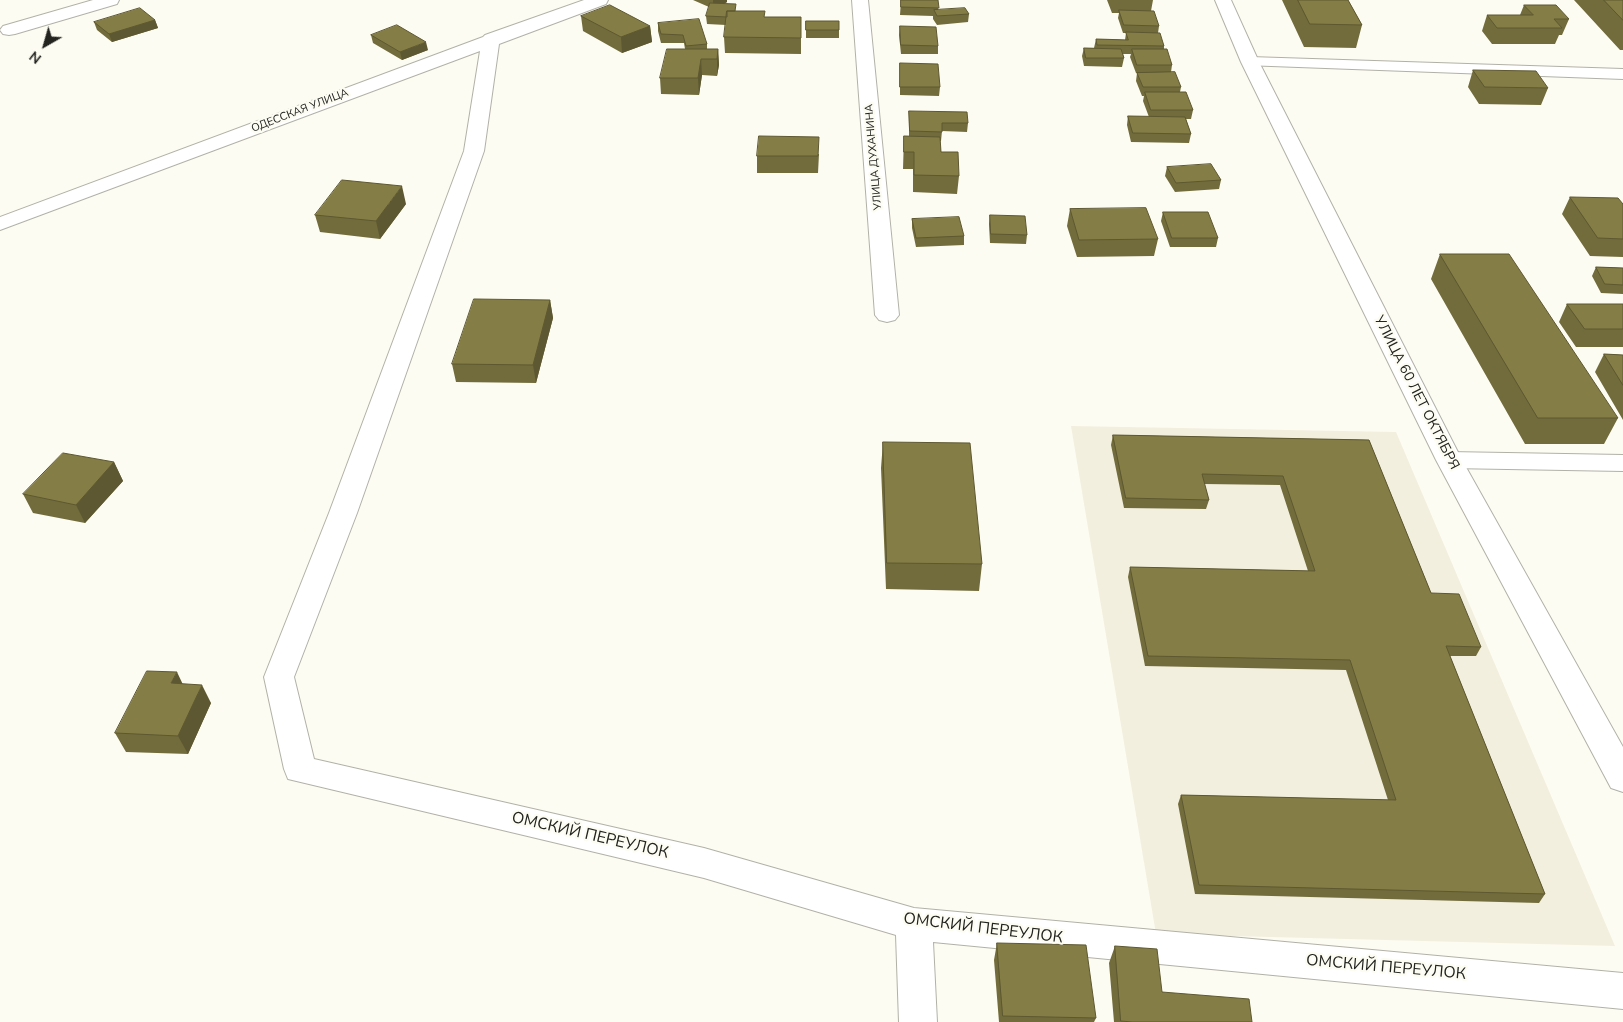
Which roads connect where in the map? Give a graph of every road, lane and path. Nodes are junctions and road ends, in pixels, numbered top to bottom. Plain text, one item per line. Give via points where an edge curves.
1 (111, 0) edge
2 (600, 0) edge
3 (860, 0) edge
4 (1223, 0) edge
5 (9, 30) dead end
6 (491, 39) junction
7 (1250, 62) junction
8 (1623, 74) edge
9 (0, 224) edge
10 (887, 315) dead end
11 (1449, 460) junction
12 (1623, 463) edge
13 (1623, 778) edge
14 (914, 924) junction
15 (1623, 991) edge
16 (918, 1022) edge

1 - 5 street
2 - 6 street, ОДЕССКАЯ УЛИЦА
3 - 10 street, УЛИЦА ДУХАНИНА
4 - 7 street, УЛИЦА 60 ЛЕТ ОКТЯБРЯ
6 - 9 street, ОДЕССКАЯ УЛИЦА
6 - 14 street, ОМСКИЙ ПЕРЕУЛОК via 474,151 343,513 279,677 300,769 704,863
7 - 8 lane
7 - 11 street, УЛИЦА 60 ЛЕТ ОКТЯБРЯ
11 - 12 lane
11 - 13 street, УЛИЦА 60 ЛЕТ ОКТЯБРЯ
14 - 15 street, ОМСКИЙ ПЕРЕУЛОК
14 - 16 street

